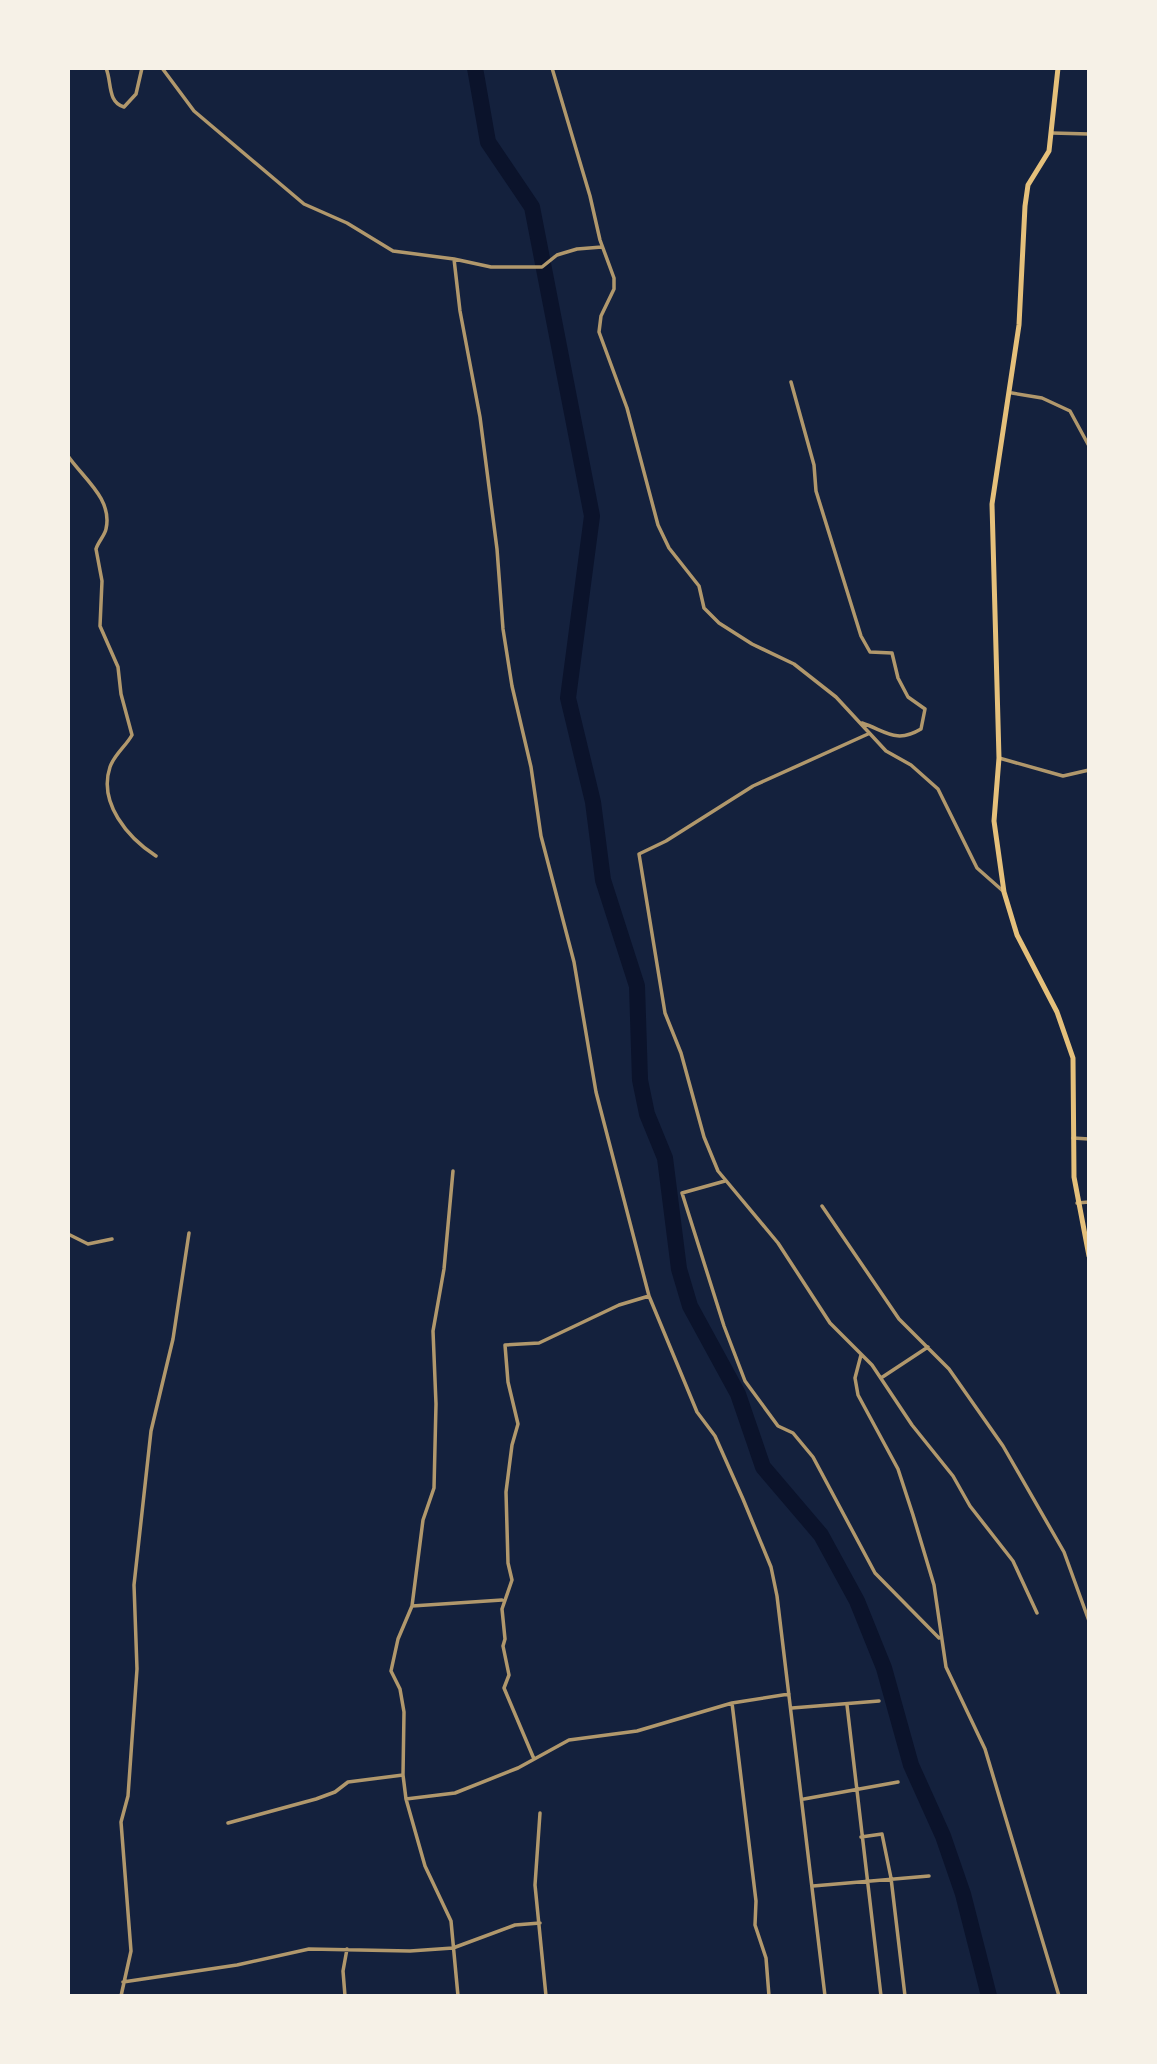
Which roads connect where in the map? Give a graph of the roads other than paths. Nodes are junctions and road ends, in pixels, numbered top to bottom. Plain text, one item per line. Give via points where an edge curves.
1 (106, 68) edge
2 (142, 68) edge
3 (162, 68) edge
4 (552, 68) edge
5 (1058, 68) edge
6 (1052, 133) junction
7 (1089, 134) edge
8 (602, 247) junction
9 (454, 259) junction
10 (790, 382) dead end
11 (1012, 393) junction
12 (1089, 446) edge
13 (68, 456) edge
14 (860, 722) junction
15 (868, 734) junction
16 (999, 758) junction
17 (1089, 770) edge
18 (156, 856) dead end
19 (1004, 892) junction
20 (1072, 1138) junction
21 (1089, 1139) edge
22 (453, 1171) dead end
23 (725, 1181) junction
24 (1089, 1202) edge
25 (1076, 1203) junction
26 (822, 1206) dead end
27 (189, 1233) dead end
28 (68, 1234) edge
29 (112, 1239) dead end
30 (1089, 1256) edge
31 (649, 1296) junction
32 (928, 1347) junction
33 (861, 1355) junction
34 (880, 1378) junction
35 (502, 1600) junction
36 (412, 1606) junction
37 (1037, 1613) dead end
38 (1089, 1621) edge
39 (941, 1639) junction
40 (790, 1694) junction
41 (879, 1701) dead end
42 (732, 1703) junction
43 (847, 1705) junction
44 (792, 1708) junction
45 (534, 1759) junction
46 (403, 1775) junction
47 (898, 1782) dead end
48 (857, 1791) junction
49 (406, 1799) junction
50 (804, 1800) junction
51 (540, 1813) dead end
52 (228, 1823) dead end
53 (860, 1837) junction
54 (929, 1876) dead end
55 (891, 1878) junction
56 (865, 1881) junction
57 (812, 1886) junction
58 (540, 1923) junction
59 (453, 1948) junction
60 (347, 1949) junction
61 (123, 1982) junction
62 (121, 1996) edge
63 (345, 1996) edge
64 (458, 1996) edge
65 (546, 1996) edge
66 (769, 1996) edge
67 (825, 1996) edge
68 (881, 1996) edge
69 (905, 1996) edge
70 (1059, 1996) edge

1 - 2 street via 112,96 124,107 136,94
3 - 9 street via 194,111 304,204 393,251
4 - 8 street
5 - 6 main road
6 - 7 street
6 - 11 main road via 1049,150 1028,186
8 - 9 street via 577,248 542,268 491,267
8 - 14 street via 614,289 599,332 669,548 699,586 704,608 719,623 794,664
9 - 31 street via 480,417 512,686 541,836 574,962 596,1092
10 - 14 street via 814,466 816,491 861,636 870,652 892,653 908,697 925,709 921,729 910,736 897,738
11 - 12 street via 1042,398 1070,411
11 - 16 main road via 992,504
13 - 18 street via 100,495 106,514 106,531 96,549 102,581 100,626 118,667 132,735 109,769 112,811 141,846
14 - 15 street
15 - 19 street via 938,789 977,868
15 - 23 street via 753,786 639,854 665,1013 704,1137
16 - 17 street via 1063,776
16 - 19 main road via 994,821
19 - 20 main road via 1017,934 1058,1012 1073,1058
20 - 21 street
20 - 25 main road
22 - 36 street via 433,1331 434,1488 423,1520
23 - 33 street via 778,1243 830,1323
23 - 39 street via 682,1193 746,1381 778,1426 793,1433 813,1457 875,1573
24 - 25 street
25 - 30 main road
26 - 32 street via 899,1319
27 - 61 street via 173,1339 152,1431 134,1585 137,1669 128,1796 121,1822 131,1951
28 - 29 street via 88,1244
31 - 35 street via 619,1304 539,1343 505,1345 518,1424 506,1492 512,1580
31 - 40 street via 771,1567
32 - 34 street
32 - 38 street via 1003,1446 1064,1552
33 - 34 street
33 - 39 street via 855,1378 858,1395 898,1469 934,1584
34 - 37 street via 1004,1549
35 - 36 street
35 - 45 street via 509,1675 504,1688
36 - 46 street via 391,1671 404,1712
39 - 70 street via 946,1667 985,1749
40 - 42 street
40 - 44 street
41 - 43 street
42 - 45 street via 637,1731 569,1740
42 - 66 street via 755,1925 766,1958
43 - 44 street
43 - 48 street
44 - 50 street
45 - 49 street via 455,1793
46 - 49 street
46 - 52 street via 348,1782 316,1799
47 - 48 street
48 - 50 street
48 - 53 street
49 - 59 street via 425,1866 451,1921
50 - 57 street
51 - 58 street via 535,1885
53 - 55 street via 882,1835
53 - 56 street
54 - 55 street
55 - 56 street
55 - 69 street
56 - 57 street
56 - 68 street
57 - 67 street
58 - 59 street via 515,1925
58 - 65 street
59 - 60 street
59 - 64 street
60 - 61 street via 309,1949
60 - 63 street
61 - 62 street

